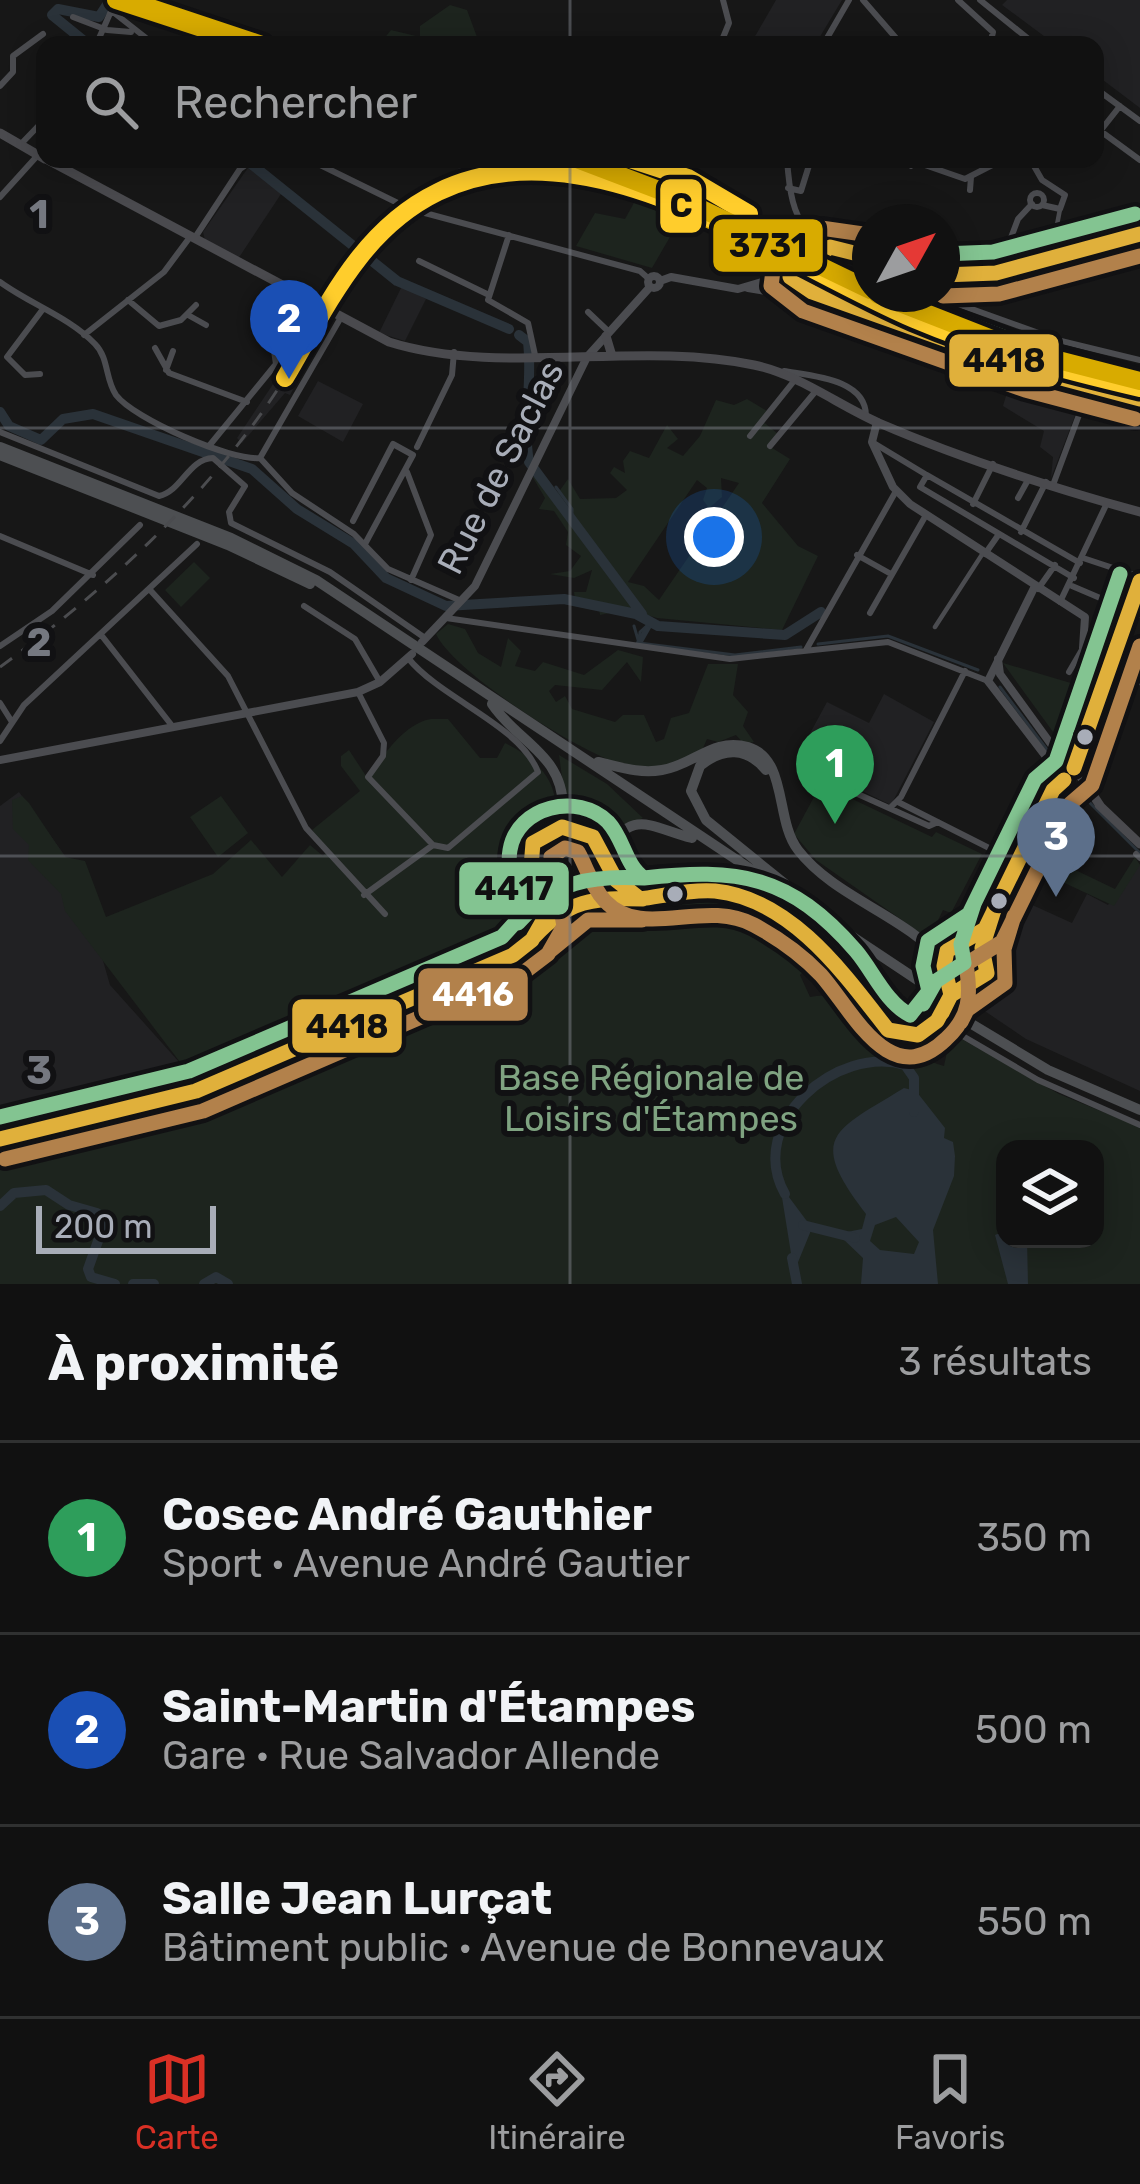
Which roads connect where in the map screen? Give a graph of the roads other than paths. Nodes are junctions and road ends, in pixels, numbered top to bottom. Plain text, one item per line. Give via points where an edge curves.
1 (116, 0) edge
2 (723, 0) edge
3 (849, 0) edge
4 (863, 0) edge
5 (958, 0) edge
6 (980, 0) edge
7 (112, 12) junction
8 (74, 17) dead end
9 (105, 28) junction
10 (131, 32) junction
11 (43, 34) dead end
12 (40, 36) edge
13 (101, 36) edge
14 (138, 36) edge
15 (724, 36) edge
16 (828, 36) edge
17 (894, 36) edge
18 (992, 36) edge
19 (1025, 36) edge
20 (36, 39) edge
21 (0, 51) edge
22 (14, 56) junction
23 (0, 86) edge
24 (1104, 94) edge
25 (1120, 106) junction
26 (1140, 121) edge
27 (1104, 123) edge
28 (36, 128) edge
29 (0, 133) edge
30 (1104, 133) edge
31 (20, 145) junction
32 (36, 154) edge
33 (1140, 160) edge
34 (36, 164) edge
35 (62, 168) edge
36 (243, 168) edge
37 (326, 168) edge
38 (788, 168) edge
39 (809, 168) edge
40 (936, 168) edge
41 (988, 168) edge
42 (1035, 168) edge
43 (971, 177) junction
44 (788, 188) junction
45 (970, 190) dead end
46 (0, 196) edge
47 (1060, 208) junction
48 (1140, 234) edge
49 (509, 235) junction
50 (192, 238) junction
51 (823, 251) junction
52 (1069, 254) junction
53 (1004, 256) joint
54 (852, 258) edge
55 (419, 261) dead end
56 (1020, 267) junction
57 (960, 273) edge
58 (795, 274) junction
59 (0, 283) edge
60 (650, 283) junction
61 (278, 285) junction
62 (747, 288) junction
63 (489, 295) junction
64 (128, 300) junction
65 (852, 303) edge
66 (852, 304) edge
67 (196, 305) dead end
68 (960, 306) edge
69 (43, 309) junction
70 (588, 312) dead end
71 (861, 312) edge
72 (876, 312) edge
73 (188, 315) junction
74 (340, 319) junction
75 (206, 325) dead end
76 (608, 334) junction
77 (84, 335) junction
78 (155, 348) dead end
79 (970, 350) junction
80 (173, 351) dead end
81 (454, 352) junction
82 (531, 354) junction
83 (613, 356) junction
84 (587, 357) junction
85 (1140, 360) edge
86 (166, 370) junction
87 (777, 372) junction
88 (40, 374) dead end
89 (814, 377) junction
90 (794, 381) junction
91 (1089, 388) junction
92 (812, 390) junction
93 (1140, 399) edge
94 (247, 402) junction
95 (872, 420) junction
96 (225, 428) junction
97 (0, 432) edge
98 (750, 436) dead end
99 (872, 442) junction
100 (209, 446) junction
101 (770, 446) dead end
102 (417, 447) dead end
103 (0, 451) edge
104 (223, 451) junction
105 (257, 458) junction
106 (993, 464) junction
107 (405, 470) junction
108 (927, 475) junction
109 (1030, 476) junction
110 (1049, 483) junction
111 (920, 487) junction
112 (896, 491) junction
113 (1018, 499) dead end
114 (1107, 503) junction
115 (910, 504) junction
116 (973, 504) junction
117 (1140, 512) edge
118 (926, 515) junction
119 (353, 521) dead end
120 (140, 525) dead end
121 (1021, 532) junction
122 (998, 534) junction
123 (0, 536) edge
124 (197, 544) dead end
125 (365, 544) junction
126 (984, 553) junction
127 (857, 555) junction
128 (1082, 561) junction
129 (1054, 565) junction
130 (93, 574) junction
131 (892, 575) junction
132 (1140, 579) edge
133 (412, 580) junction
134 (1073, 582) junction
135 (1036, 588) junction
136 (151, 591) junction
137 (1060, 602) junction
138 (304, 606) dead end
139 (451, 608) junction
140 (870, 613) dead end
141 (1135, 614) edge
142 (935, 626) dead end
143 (102, 636) junction
144 (424, 640) joint
145 (0, 646) edge
146 (1082, 646) junction
147 (806, 651) junction
148 (410, 656) joint
149 (998, 659) junction
150 (1110, 666) junction
151 (965, 671) junction
152 (1069, 672) dead end
153 (1000, 674) junction
154 (988, 678) junction
155 (1140, 681) edge
156 (380, 682) junction
157 (358, 692) junction
158 (0, 703) edge
159 (492, 704) junction
160 (248, 714) junction
161 (11, 722) junction
162 (172, 727) junction
163 (0, 741) edge
164 (0, 760) edge
165 (589, 760) junction
166 (1067, 766) junction
167 (822, 778) dead end
168 (778, 802) junction
169 (894, 805) junction
170 (549, 831) junction
171 (692, 838) junction
172 (433, 845) junction
173 (1138, 852) edge
174 (604, 860) junction
175 (1017, 862) junction
176 (535, 886) junction
177 (364, 895) junction
178 (588, 896) junction
179 (640, 899) junction
180 (569, 903) junction
181 (809, 908) junction
182 (385, 914) dead end
183 (985, 928) junction
184 (540, 930) junction
185 (968, 941) junction
186 (929, 947) junction
187 (951, 947) junction
188 (982, 948) junction
189 (944, 962) junction
190 (949, 979) junction
191 (964, 986) junction
192 (951, 994) junction
193 (933, 995) junction
194 (938, 1021) junction
195 (1140, 1106) edge
196 (1140, 1125) edge
197 (0, 1142) edge

1 - 7 street
2 - 15 street
3 - 16 street
4 - 17 street
5 - 18 street
6 - 19 street
7 - 9 street
7 - 10 street
8 - 9 street
9 - 10 street
9 - 13 street
10 - 14 street
11 - 12 street
20 - 22 street
21 - 22 street
22 - 23 street
24 - 25 street
25 - 26 street
25 - 27 street
28 - 31 street
29 - 31 main road
30 - 33 street
31 - 32 main road
34 - 46 street
35 - 50 main road
36 - 50 street
37 - 49 street via 410,209
38 - 44 street
39 - 44 street via 801,191
40 - 43 street
41 - 43 street
42 - 47 street via 1063,191
43 - 45 street
44 - 51 street via 800,226
47 - 52 street via 1053,246
47 - 53 street via 1032,204
48 - 52 street
49 - 60 street via 640,271
49 - 63 street
50 - 61 main road
50 - 64 street
51 - 54 street
51 - 58 street, bridge
52 - 56 street
53 - 56 street
55 - 63 street
56 - 57 street
58 - 62 street
58 - 65 street via 811,291
59 - 69 street
60 - 62 street, Rue de Saclas via 657,288 671,277
60 - 76 street, Rue de Saclas
61 - 74 main road
61 - 94 street via 268,310 276,364
62 - 66 street
63 - 82 street via 493,307 530,326
64 - 73 street via 159,326
64 - 77 street
67 - 73 street
68 - 85 street
69 - 77 street
69 - 88 street via 7,357 25,375
70 - 76 street
71 - 79 street via 878,330
72 - 79 street
73 - 75 street
74 - 81 main road via 405,347
74 - 105 street
76 - 83 main road
76 - 84 street, Rue de Saclas
77 - 100 street via 104,357 118,398
78 - 86 street
79 - 91 street
80 - 86 street
81 - 82 main road
81 - 102 street via 452,375
82 - 84 main road
83 - 84 main road
83 - 87 main road via 703,356
84 - 139 street, Rue de Saclas via 483,571
86 - 94 street
87 - 89 street
87 - 90 main road
89 - 92 street
89 - 95 street via 855,391
90 - 92 main road
90 - 98 street
91 - 93 street
91 - 110 street
92 - 95 main road
92 - 101 street
94 - 96 street
95 - 99 street
95 - 106 main road
96 - 100 street
96 - 104 street
97 - 144 street via 159,496 213,458 244,482 227,515 234,526 330,572
99 - 108 street
99 - 112 street
100 - 104 street
103 - 159 main road via 276,566
103 - 165 main road via 279,559
104 - 105 street
105 - 125 street
106 - 109 main road
106 - 116 street
107 - 119 street via 412,455 393,444
107 - 125 street
107 - 133 street via 431,535
108 - 111 street
108 - 116 street
109 - 110 main road
109 - 113 street
110 - 114 main road
110 - 121 street
111 - 115 street
111 - 122 street
112 - 115 street
112 - 127 street
114 - 117 main road
114 - 128 street
115 - 118 street
116 - 121 street
118 - 126 street
118 - 131 street
120 - 130 street
121 - 128 street
122 - 126 street
122 - 129 street
123 - 130 street
124 - 136 street
125 - 133 street
126 - 135 street
126 - 142 street
127 - 131 street
127 - 147 street
128 - 132 street
128 - 134 street
129 - 134 street
129 - 135 street
130 - 145 street
131 - 140 street
132 - 141 main road
133 - 139 street
134 - 137 street
134 - 141 street
135 - 137 street
135 - 149 street
136 - 143 street
136 - 160 street via 228,676
137 - 146 street via 1088,620
138 - 156 street via 355,639
139 - 144 street, Rue de Saclas
139 - 147 street via 652,650 730,659
141 - 150 main road
143 - 161 street
143 - 162 street
146 - 150 street
146 - 152 street
147 - 151 street via 888,641
148 - 156 street
148 - 172 street via 432,684 537,767 532,782 465,838 448,848
149 - 153 street
149 - 154 street
150 - 155 street
150 - 166 main road
151 - 154 street
151 - 169 street
153 - 154 street
153 - 166 street
154 - 166 street
156 - 157 street
157 - 160 street
157 - 172 street via 384,743 368,777
158 - 161 street
159 - 170 main road via 534,742 558,778 563,808
159 - 171 main road
160 - 162 street
160 - 177 street via 306,828
161 - 163 street
162 - 164 street
165 - 168 main road via 663,770 711,748 743,746 764,755 776,774
165 - 181 main road
166 - 173 main road
166 - 175 main road
167 - 169 street
168 - 181 main road via 761,764 736,751 707,760 691,791 706,820
168 - 186 main road via 806,860
169 - 175 street
170 - 174 main road via 585,831
170 - 176 main road via 529,859
171 - 174 main road via 632,825
171 - 193 main road
172 - 177 street
174 - 178 main road
174 - 179 main road via 620,889
175 - 183 main road
176 - 180 main road
176 - 184 main road via 544,908
177 - 182 street
178 - 179 main road
178 - 180 main road
179 - 194 main road via 703,890 742,896 827,952 888,1030 911,1036
180 - 184 main road
181 - 193 main road
183 - 185 main road
183 - 188 main road
184 - 197 main road via 481,970 251,1069
185 - 187 main road
185 - 188 main road
186 - 187 main road
186 - 189 main road
187 - 189 main road
188 - 191 main road via 988,971
189 - 190 main road
190 - 191 main road
190 - 192 main road
191 - 192 main road
192 - 194 main road
193 - 195 main road, bridge
194 - 196 street via 1038,1081

